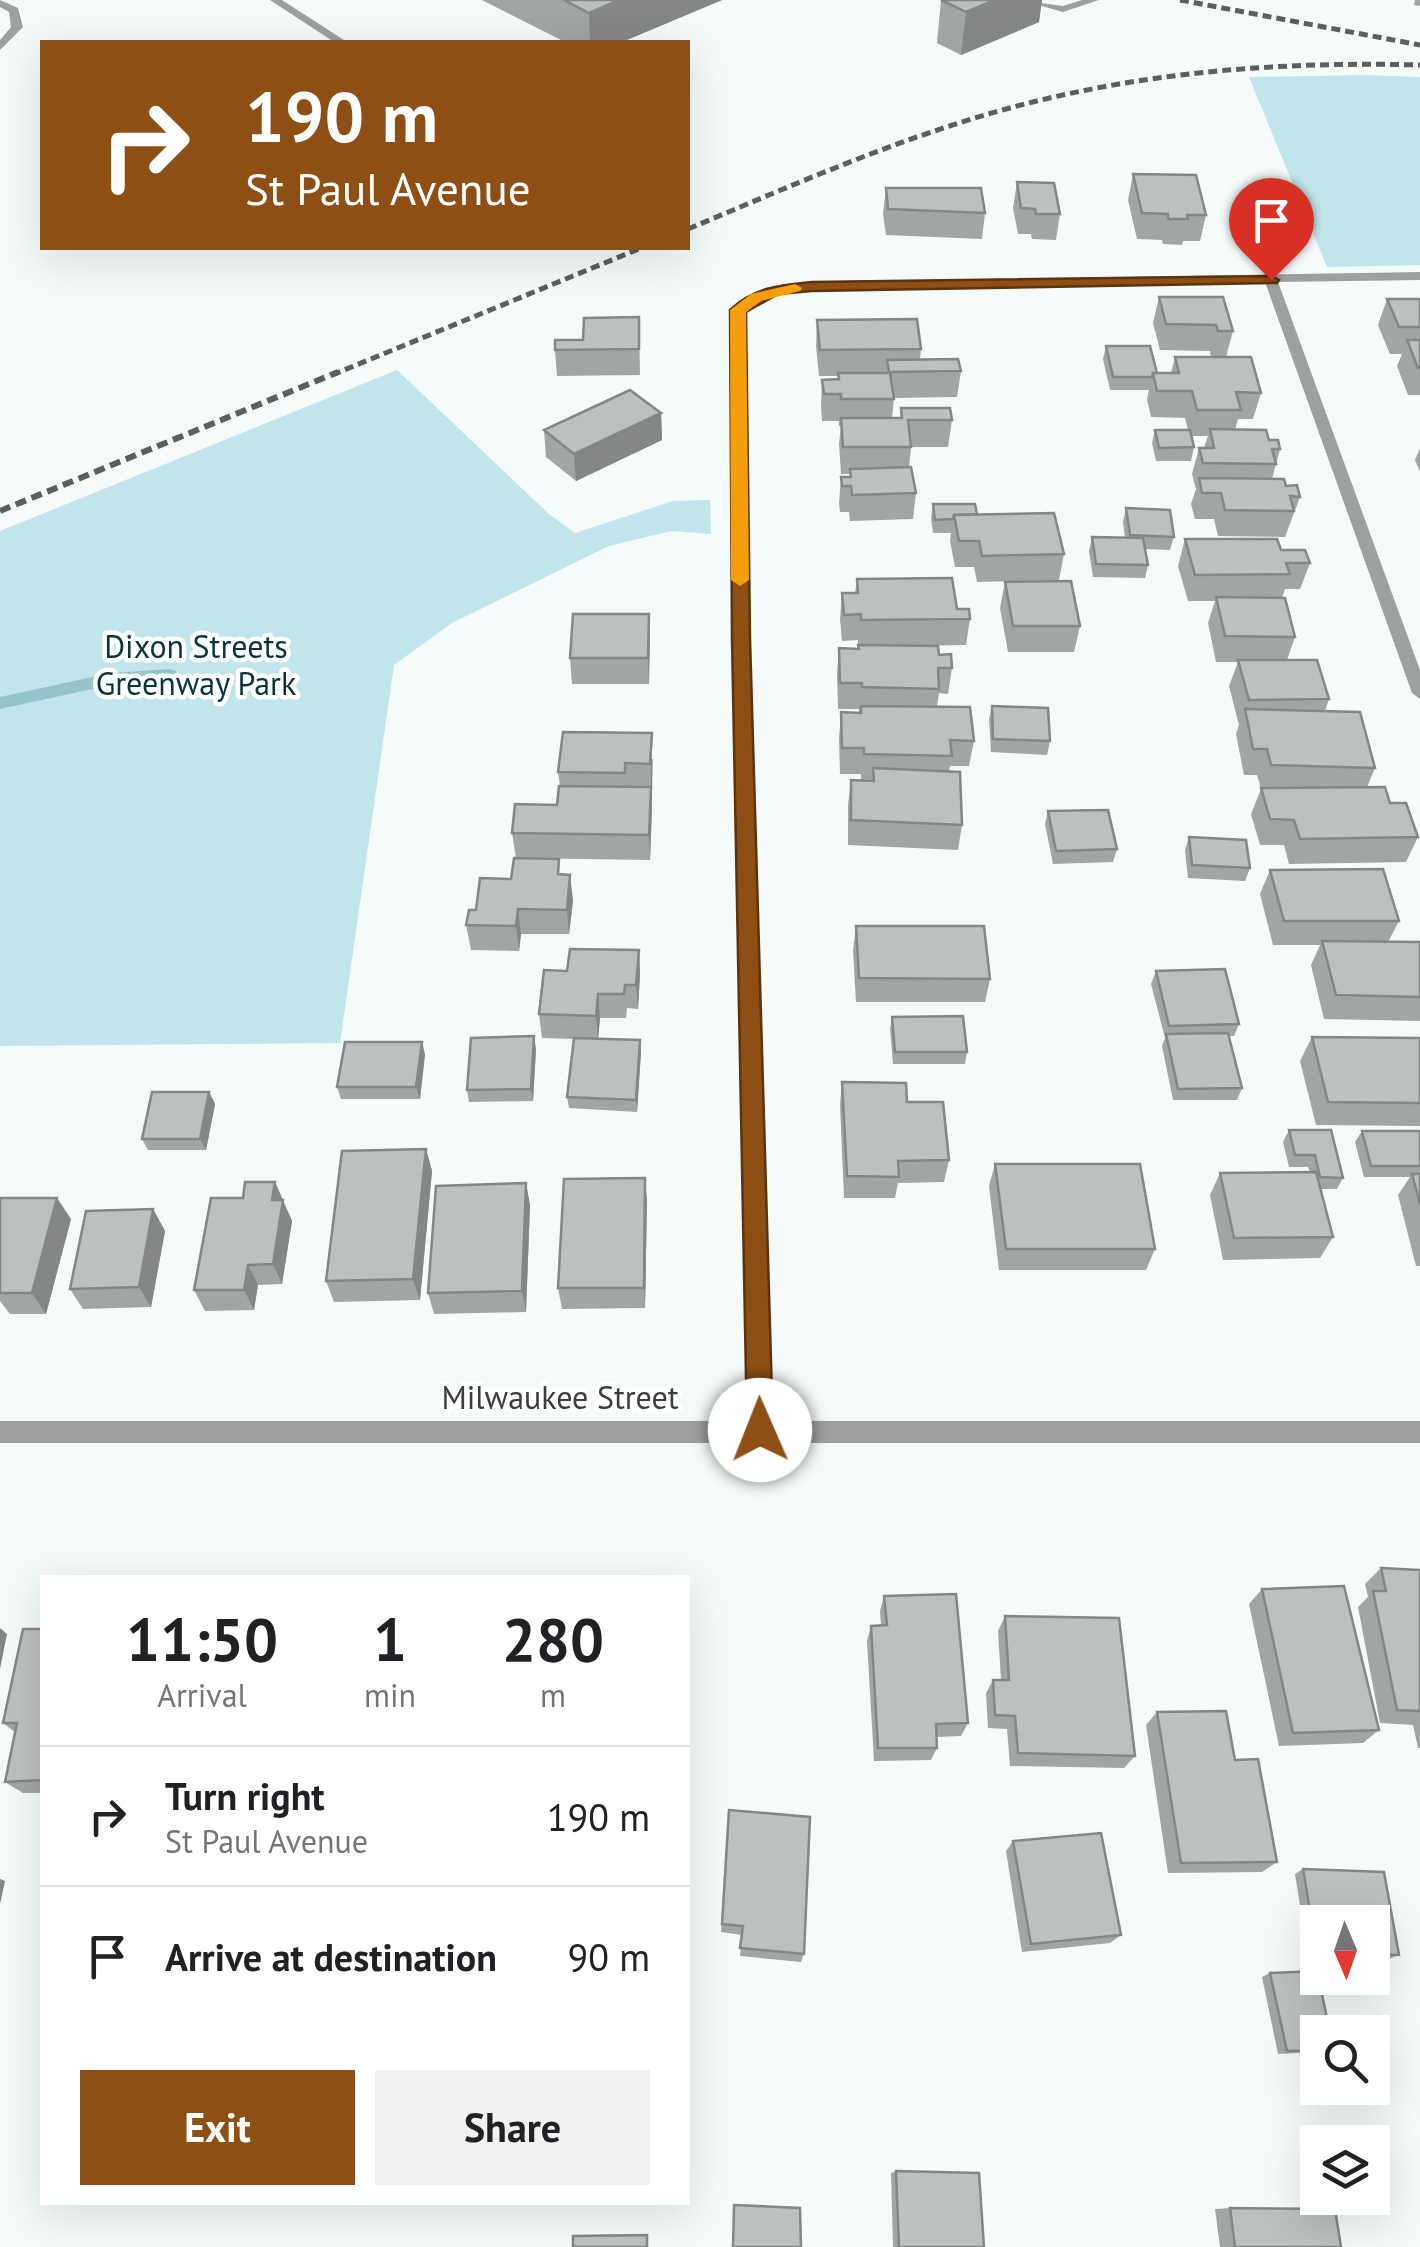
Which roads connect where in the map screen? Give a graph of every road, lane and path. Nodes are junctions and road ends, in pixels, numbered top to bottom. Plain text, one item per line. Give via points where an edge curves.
1 (276, 0) edge
2 (1025, 0) edge
3 (1094, 0) edge
4 (0, 2) edge
5 (338, 40) edge
6 (0, 47) edge
7 (1420, 276) edge
8 (1271, 280) junction
9 (1420, 693) edge
10 (760, 1430) junction
11 (0, 1432) edge
12 (1420, 1432) edge

1 - 5 street
2 - 3 street via 1063,9
4 - 6 street via 14,10 17,27
7 - 8 street
8 - 9 street
8 - 10 street via 812,286 776,290 738,310
10 - 11 street, Milwaukee Street
10 - 12 street, Milwaukee Street

